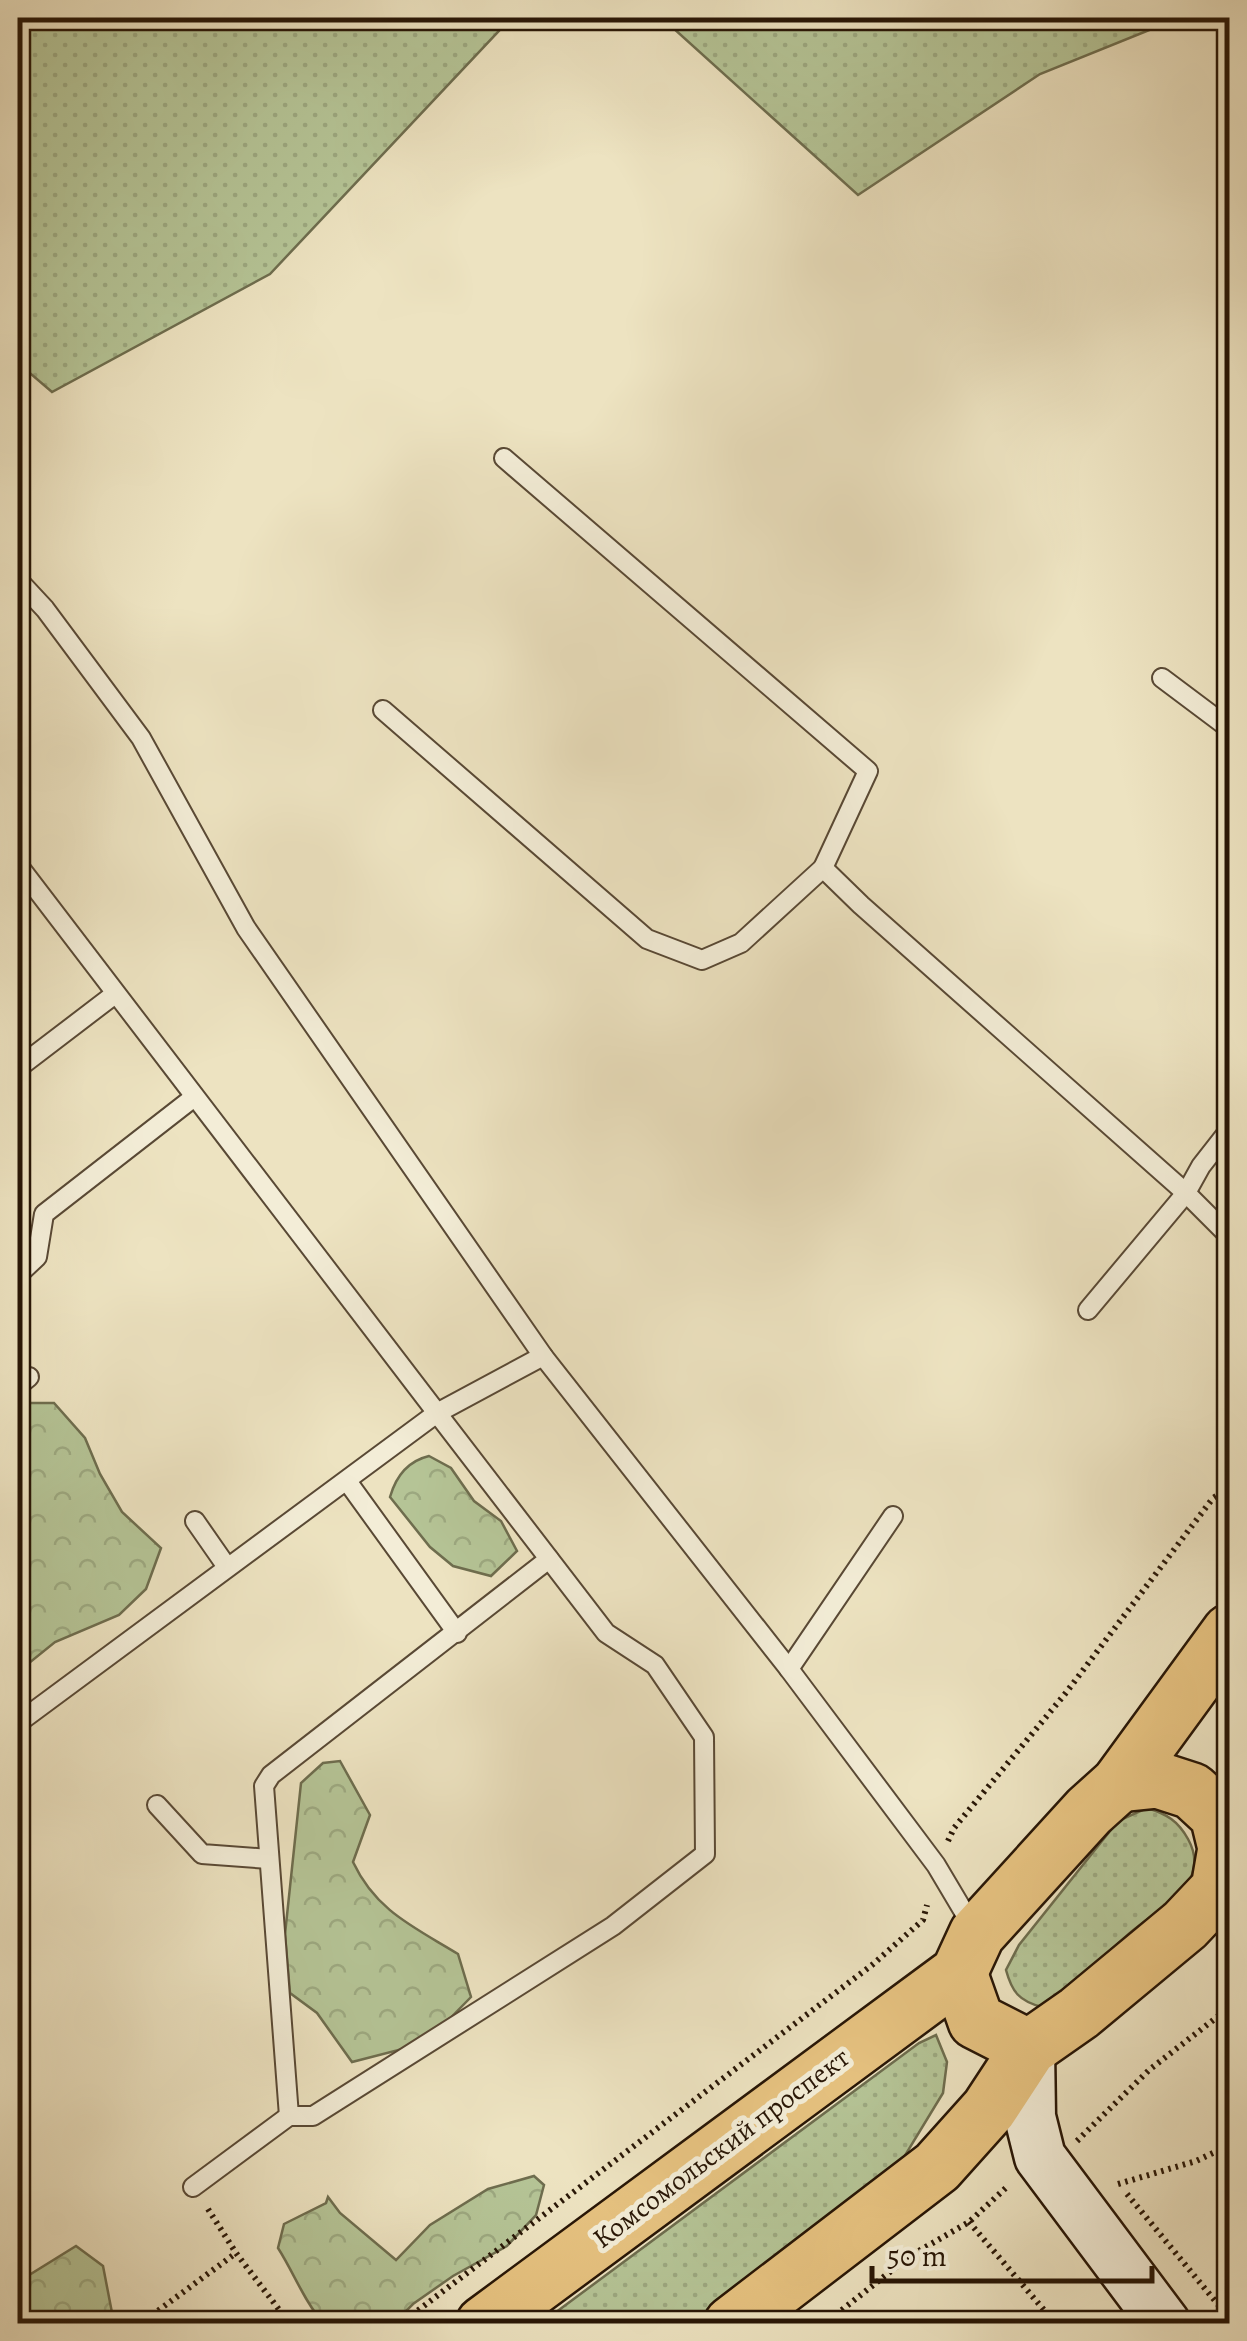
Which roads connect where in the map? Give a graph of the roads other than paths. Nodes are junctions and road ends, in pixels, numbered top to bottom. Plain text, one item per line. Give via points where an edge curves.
1 (504, 458) dead end
2 (18, 580) edge
3 (1162, 678) dead end
4 (383, 710) dead end
5 (1230, 730) edge
6 (18, 865) edge
7 (823, 868) junction
8 (115, 994) junction
9 (18, 1068) edge
10 (193, 1098) junction
11 (1230, 1129) edge
12 (1186, 1193) junction
13 (1230, 1237) edge
14 (18, 1270) edge
15 (1088, 1310) dead end
16 (543, 1356) junction
17 (437, 1413) junction
18 (347, 1480) junction
19 (893, 1516) dead end
20 (195, 1520) dead end
21 (549, 1559) junction
22 (226, 1567) junction
23 (457, 1633) junction
24 (1215, 1653) edge
25 (788, 1669) junction
26 (18, 1723) edge
27 (1119, 1784) junction
28 (157, 1806) dead end
29 (1213, 1808) edge
30 (270, 1859) junction
31 (1224, 1885) edge
32 (968, 1953) junction
33 (1029, 2048) junction
34 (289, 2116) junction
35 (193, 2187) road end
36 (484, 2324) edge
37 (732, 2324) edge
38 (1165, 2324) edge

1 - 7 lane via 868,771
2 - 16 lane via 141,738 246,928
3 - 5 lane
4 - 7 lane via 647,939 702,960 741,943
6 - 8 lane
7 - 12 lane
8 - 9 lane
8 - 10 lane
10 - 14 lane via 44,1214 37,1257
10 - 17 lane
11 - 12 lane
12 - 13 lane
12 - 15 lane
16 - 17 lane
16 - 25 lane
17 - 18 lane
17 - 21 lane
18 - 22 lane
18 - 23 lane
19 - 25 lane
20 - 22 lane
21 - 23 lane
21 - 34 lane via 606,1633 654,1665 704,1737 705,1854 613,1926 314,2116
22 - 26 lane
23 - 30 lane via 271,1775 264,1786
24 - 27 main road, Комсомольский проспект
24 - 29 main road via 1189,1724 1186,1764
25 - 32 lane via 936,1865
27 - 29 main road via 1158,1780
27 - 32 main road, Комсомольский проспект
28 - 30 lane via 202,1854
29 - 31 main road via 1226,1848
30 - 34 lane
31 - 33 main road via 1080,2013
32 - 33 main road via 976,2021
32 - 36 main road, Комсомольский проспект
33 - 37 main road via 989,2109 937,2168
33 - 38 main road via 1030,2117 1040,2157
34 - 35 lane

